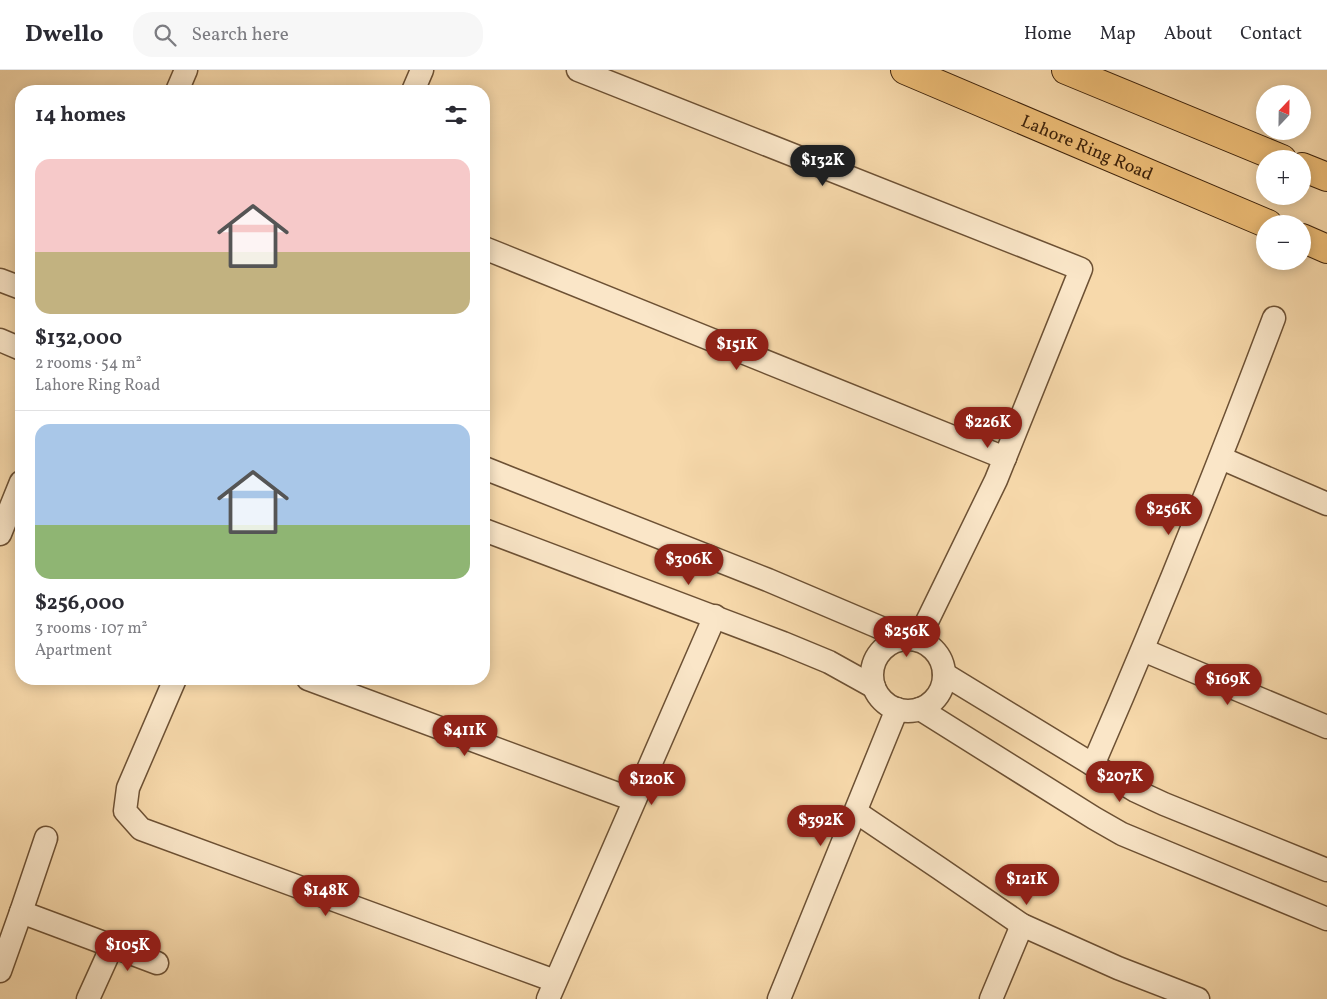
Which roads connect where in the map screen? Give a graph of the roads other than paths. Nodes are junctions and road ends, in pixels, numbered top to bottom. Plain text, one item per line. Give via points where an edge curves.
1 (186, 70) edge
2 (422, 70) edge
3 (578, 70) edge
4 (905, 70) edge
5 (1066, 70) edge
6 (180, 85) edge
7 (416, 85) edge
8 (1260, 150) edge
9 (1311, 171) edge
10 (1327, 177) edge
11 (1256, 219) edge
12 (1311, 242) edge
13 (1327, 249) edge
14 (490, 250) edge
15 (0, 280) edge
16 (15, 286) edge
17 (1274, 318) dead end
18 (0, 340) edge
19 (15, 346) edge
20 (1005, 458) junction
21 (1221, 458) junction
22 (490, 470) edge
23 (15, 497) edge
24 (1327, 504) edge
25 (490, 532) edge
26 (0, 534) edge
27 (715, 616) junction
28 (912, 639) junction
29 (1143, 650) junction
30 (944, 674) junction
31 (172, 685) edge
32 (324, 685) edge
33 (874, 687) junction
34 (897, 709) junction
35 (920, 709) junction
36 (1327, 727) edge
37 (1093, 765) junction
38 (634, 800) junction
39 (856, 812) junction
40 (46, 838) dead end
41 (1327, 870) edge
42 (21, 912) junction
43 (1327, 919) edge
44 (1022, 926) junction
45 (112, 946) junction
46 (157, 963) dead end
47 (0, 971) edge
48 (551, 990) edge
49 (88, 999) edge
50 (779, 999) edge
51 (991, 999) edge
52 (1198, 999) edge

1 - 6 street
2 - 7 street
3 - 20 street via 1081,269
4 - 11 highway, Lahore Ring Road
5 - 8 highway
9 - 10 highway
12 - 13 highway
14 - 20 street
15 - 16 street
17 - 21 street
18 - 19 street
20 - 28 street via 992,489
21 - 24 street
21 - 29 street
22 - 28 street
23 - 26 street
25 - 27 street
27 - 33 street via 829,662
27 - 38 street
28 - 30 street via 928,645 936,653
28 - 33 street via 896,641 878,654 873,664
29 - 36 street
29 - 37 street
30 - 35 street via 938,695
30 - 37 street
31 - 48 street via 128,788 125,811 141,829
32 - 38 street
33 - 34 street via 883,701
34 - 35 street
34 - 39 street
35 - 43 street via 1122,834
37 - 41 street via 1164,804
38 - 48 street
39 - 44 street
39 - 50 street
40 - 42 street
42 - 45 street
42 - 47 street
44 - 51 street
44 - 52 street
45 - 46 street
45 - 49 street

